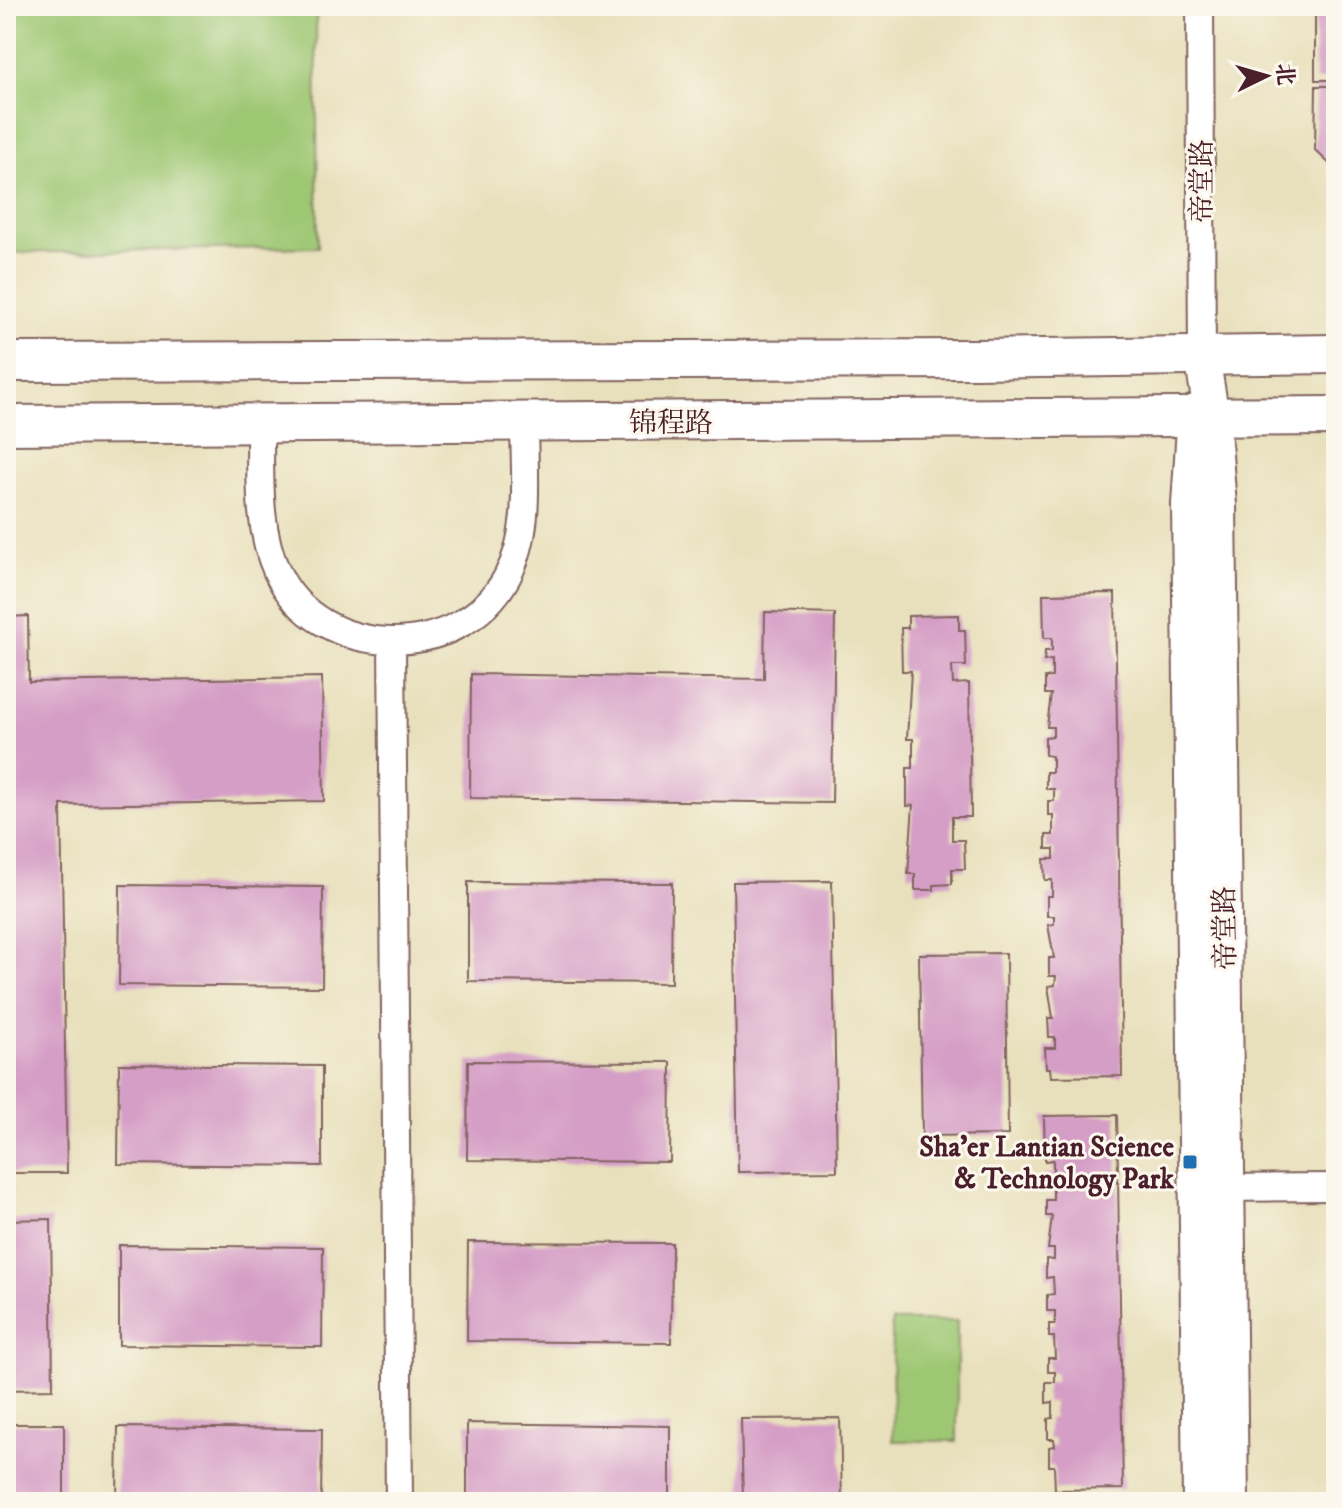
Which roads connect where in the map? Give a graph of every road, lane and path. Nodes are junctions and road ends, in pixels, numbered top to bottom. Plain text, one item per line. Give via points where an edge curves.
1 (1200, 6) edge
2 (1336, 354) edge
3 (1202, 356) junction
4 (6, 362) edge
5 (1336, 416) edge
6 (1204, 419) junction
7 (260, 422) junction
8 (524, 422) junction
9 (6, 425) edge
10 (392, 642) junction
11 (1336, 1187) edge
12 (1212, 1188) junction
13 (399, 1502) edge
14 (1200, 1502) edge
15 (1231, 1502) edge

1 - 3 street, 帝堂路
2 - 3 main road
3 - 4 main road
3 - 6 street, 帝堂路
5 - 6 main road, 锦程路
6 - 8 main road, 锦程路
6 - 12 street, 帝堂路 via 1189,504
7 - 8 main road, 锦程路
7 - 9 main road, 锦程路
7 - 10 street via 265,538 277,573 314,617 347,635
8 - 10 street via 524,520 506,579 470,618 445,632
10 - 13 street
11 - 12 street
12 - 14 street, 帝堂路
12 - 15 street, 帝堂路

